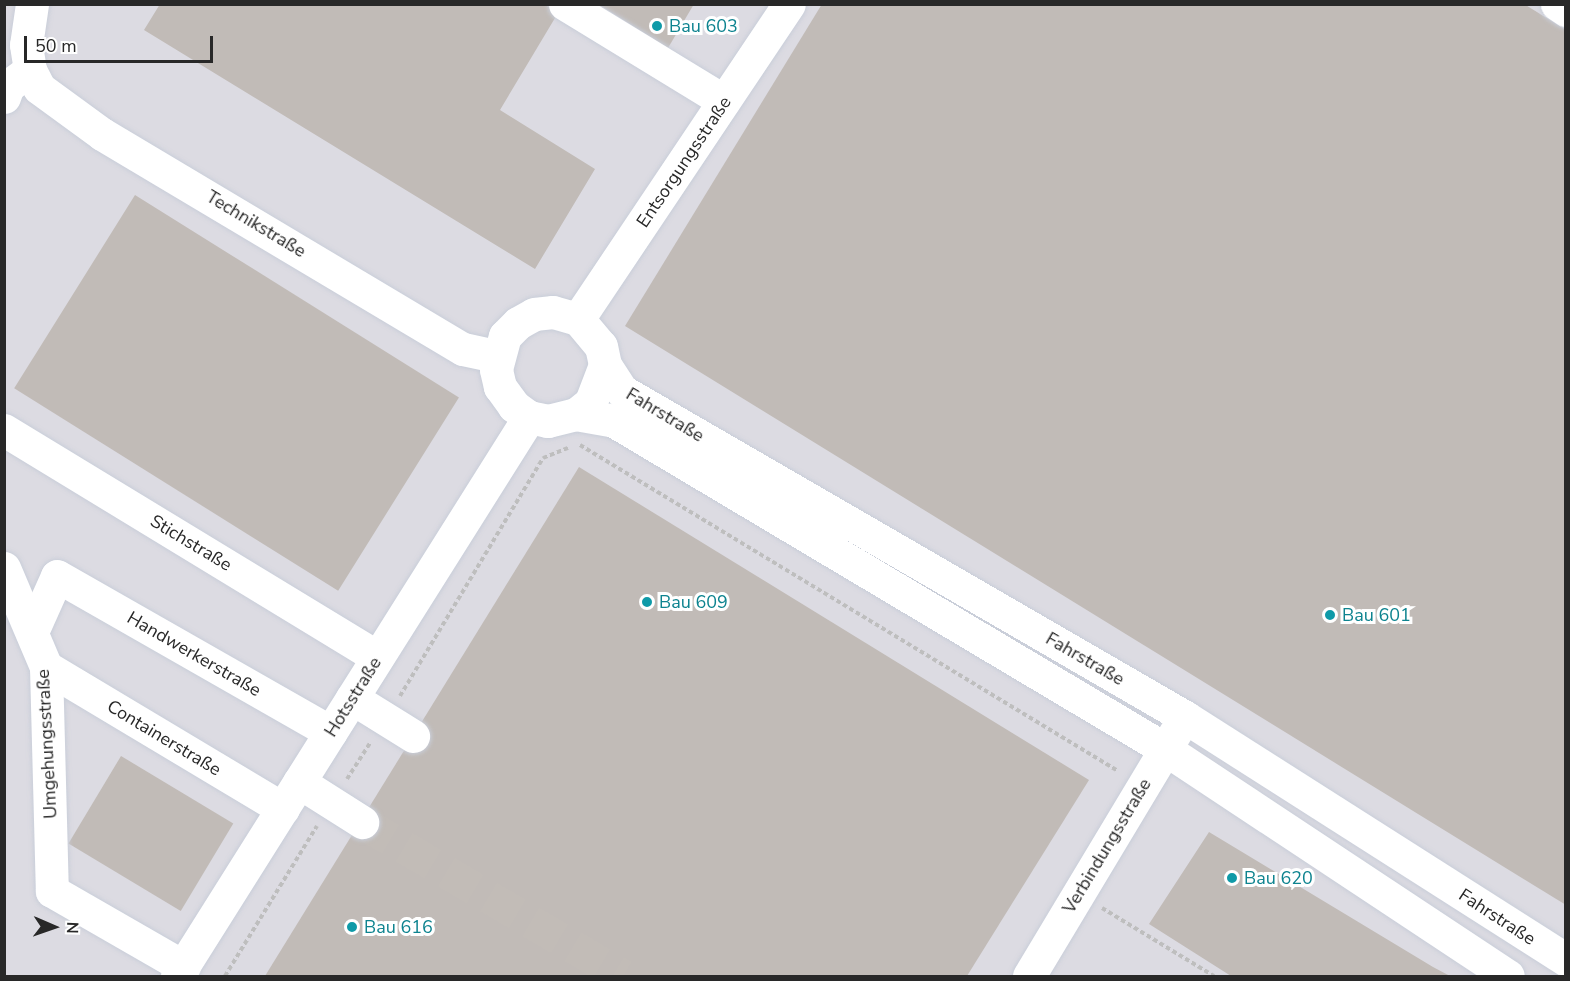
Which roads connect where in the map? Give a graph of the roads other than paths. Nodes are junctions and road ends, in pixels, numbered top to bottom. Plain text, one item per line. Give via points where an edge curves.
1 (32, 4) edge
2 (565, 4) edge
3 (789, 4) edge
4 (1557, 4) edge
5 (1566, 10) edge
6 (30, 70) junction
7 (4, 97) edge
8 (724, 101) junction
9 (578, 319) junction
10 (497, 356) junction
11 (604, 365) junction
12 (576, 414) junction
13 (529, 417) junction
14 (4, 430) edge
15 (4, 568) edge
16 (32, 632) junction
17 (378, 657) junction
18 (46, 667) junction
19 (352, 698) junction
20 (1185, 717) junction
21 (399, 728) road end
22 (332, 732) junction
23 (1165, 749) junction
24 (291, 796) junction
25 (362, 822) tunnel mouth
26 (1429, 873) junction
27 (1405, 908) junction
28 (1566, 960) edge
29 (181, 972) edge
30 (1029, 976) edge
31 (1509, 976) edge

1 - 6 lane via 26,34
2 - 8 lane
3 - 8 lane, Entsorgungsstraße
4 - 5 lane
6 - 7 lane via 8,86
6 - 10 lane, Technikstraße via 39,88 102,134 463,349
8 - 9 lane, Entsorgungsstraße
9 - 10 lane via 553,312 534,314 505,336
9 - 11 lane via 601,346
10 - 13 lane via 500,387 514,406
11 - 12 lane via 591,402
11 - 20 lane, Fahrstraße via 622,391
12 - 13 lane via 548,421
12 - 23 lane, Fahrstraße via 614,421
13 - 17 lane, Hotsstraße
14 - 17 lane, Stichstraße
15 - 16 lane, Umgehungsstraße
16 - 18 lane, Umgehungsstraße
16 - 22 lane, Handwerkerstraße via 57,576
17 - 19 lane, Hotsstraße
18 - 24 lane, Containerstraße
18 - 29 lane, Umgehungsstraße via 52,891
19 - 21 lane
19 - 22 lane, Hotsstraße
20 - 23 lane, Verbindungsstraße
20 - 26 lane, Fahrstraße
22 - 24 lane, Hotsstraße
23 - 27 lane, Fahrstraße
23 - 30 lane, Verbindungsstraße
24 - 25 lane, Containerstraße via 331,803
24 - 29 lane, Hotsstraße
26 - 27 lane
26 - 28 lane, Fahrstraße
27 - 31 lane, Fahrstraße

